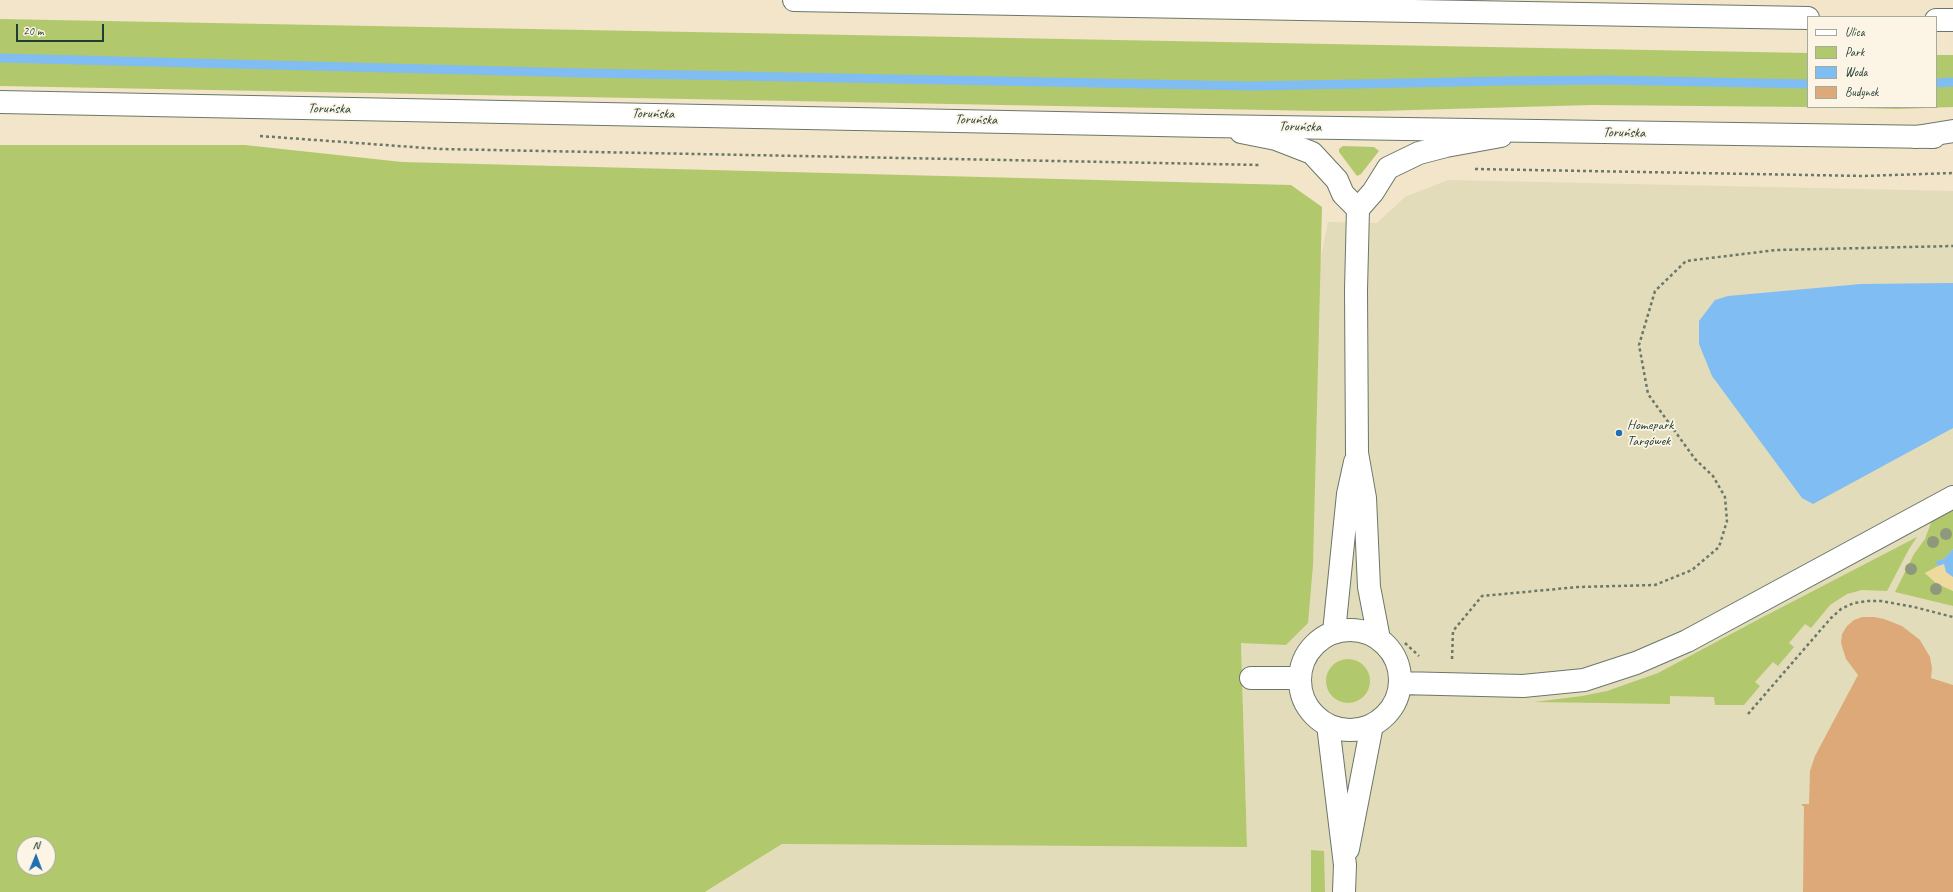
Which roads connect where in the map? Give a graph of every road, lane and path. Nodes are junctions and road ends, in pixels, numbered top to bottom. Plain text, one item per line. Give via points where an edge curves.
1 (794, 0) edge
2 (1807, 18) edge
3 (1937, 20) edge
4 (1953, 20) edge
5 (0, 102) edge
6 (1208, 126) junction
7 (1524, 131) junction
8 (1953, 132) edge
9 (255, 135) dead end
10 (1916, 137) junction
11 (1953, 137) edge
12 (1263, 165) dead end
13 (1470, 169) dead end
14 (1953, 173) edge
15 (1358, 209) junction
16 (1953, 246) edge
17 (1357, 453) junction
18 (1953, 497) edge
19 (1953, 617) edge
20 (1334, 632) junction
21 (1379, 639) junction
22 (1404, 641) dead end
23 (1424, 659) dead end
24 (1452, 663) dead end
25 (1251, 678) dead end
26 (1300, 678) junction
27 (1400, 683) junction
28 (1748, 714) dead end
29 (1328, 725) junction
30 (1372, 725) junction
31 (1345, 865) junction
32 (1344, 892) edge

1 - 2 main road
3 - 4 main road
5 - 6 main road, Toruńska
6 - 7 main road, Toruńska
6 - 15 main road via 1276,139 1312,153 1337,180 1344,194
7 - 10 main road, Toruńska
7 - 15 main road via 1419,153 1388,168 1373,192
8 - 10 main road
9 - 12 path via 440,149
10 - 11 main road, Toruńska
13 - 14 path via 1864,176
15 - 17 main road
16 - 24 path via 1776,250 1686,261 1655,291 1640,345 1648,394 1696,460 1713,476 1725,497 1727,522 1719,547 1692,570 1655,585 1578,587 1482,596 1453,631
17 - 20 main road via 1348,494
17 - 21 main road via 1365,498 1370,587
18 - 27 main road via 1687,641 1629,666 1584,680 1523,686
19 - 28 path via 1881,601 1868,600 1847,606 1831,618
20 - 21 main road via 1357,630
20 - 26 main road via 1320,639 1310,650 1302,663
21 - 27 main road via 1396,658
22 - 23 path
25 - 26 main road
26 - 29 main road via 1305,702 1315,715
27 - 30 main road via 1394,704
29 - 30 main road via 1350,730
29 - 31 main road
30 - 31 main road
31 - 32 main road

